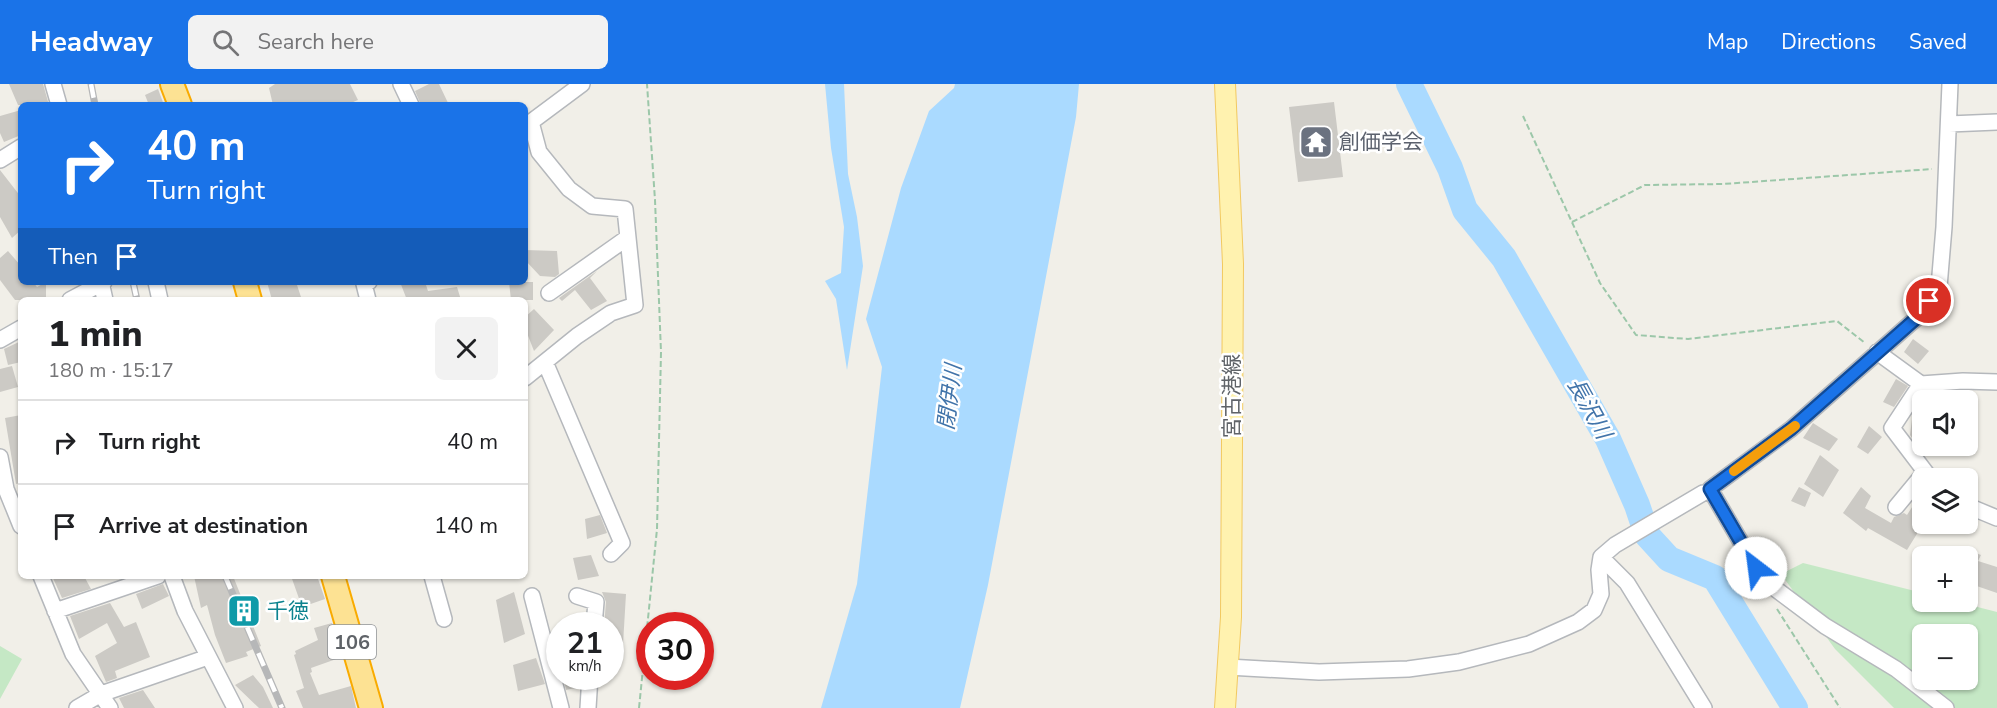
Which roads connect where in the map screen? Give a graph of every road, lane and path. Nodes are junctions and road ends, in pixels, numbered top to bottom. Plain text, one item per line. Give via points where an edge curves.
1 (53, 84) edge
2 (172, 84) edge
3 (401, 84) edge
4 (582, 84) edge
5 (647, 84) edge
6 (1225, 84) edge
7 (1950, 84) edge
8 (58, 102) edge
9 (179, 102) edge
10 (410, 102) edge
11 (1523, 116) dead end
12 (1997, 122) edge
13 (528, 123) edge
14 (1948, 124) junction
15 (18, 149) edge
16 (0, 160) edge
17 (1947, 168) junction
18 (1571, 222) junction
19 (627, 238) junction
20 (97, 285) edge
21 (549, 293) dead end
22 (75, 297) edge
23 (18, 330) edge
24 (0, 340) edge
25 (1877, 352) junction
26 (545, 362) junction
27 (528, 376) edge
28 (1997, 382) edge
29 (1921, 384) junction
30 (0, 457) edge
31 (1923, 468) edge
32 (9, 488) edge
33 (1912, 491) edge
34 (1703, 494) dead end
35 (1896, 507) dead end
36 (1978, 510) edge
37 (18, 516) edge
38 (1997, 518) edge
39 (611, 554) dead end
40 (1601, 557) junction
41 (42, 579) edge
42 (150, 579) edge
43 (173, 579) edge
44 (334, 579) edge
45 (433, 579) edge
46 (532, 596) dead end
47 (577, 596) dead end
48 (1772, 602) dead end
49 (55, 611) junction
50 (595, 612) edge
51 (444, 619) dead end
52 (208, 657) junction
53 (1228, 667) junction
54 (589, 690) edge
55 (101, 694) junction
56 (77, 708) edge
57 (110, 708) edge
58 (235, 708) edge
59 (371, 708) edge
60 (561, 708) edge
61 (588, 708) edge
62 (639, 708) edge
63 (1225, 708) edge
64 (1704, 708) edge
65 (1840, 708) edge
66 (1946, 708) edge

1 - 8 street
2 - 9 highway
3 - 10 street
4 - 13 street
5 - 62 path via 661,364 657,529
6 - 53 main road, 宮古港線 via 1233,264
7 - 14 street
11 - 18 path
12 - 14 street
13 - 19 street via 539,152 569,189 592,206 625,208
14 - 17 street
15 - 16 street
17 - 18 path via 1724,184 1645,185
17 - 25 street via 1939,287 1920,315
18 - 25 path via 1600,283 1636,335 1688,339 1838,321
19 - 21 street
19 - 26 street via 635,305 611,313
20 - 22 street
23 - 24 street
25 - 29 street
25 - 66 street via 1791,429 1710,489 1756,568 1776,590 1825,626 1896,669
26 - 27 street
26 - 39 street via 622,543
28 - 29 street
29 - 31 street via 1892,428
30 - 32 street
32 - 37 street
33 - 35 street
34 - 40 street
36 - 38 street
40 - 53 street via 1601,594 1594,610 1578,622 1528,644 1459,662 1408,669 1319,672
40 - 64 street via 1627,583
41 - 49 street
42 - 49 street
43 - 52 street
44 - 59 highway, 106
45 - 51 street
46 - 60 street
47 - 50 street via 596,602
48 - 65 path
49 - 55 street via 73,654
52 - 55 street
52 - 58 street
53 - 63 main road, 宮古港線
54 - 61 street
55 - 56 street
55 - 57 street

